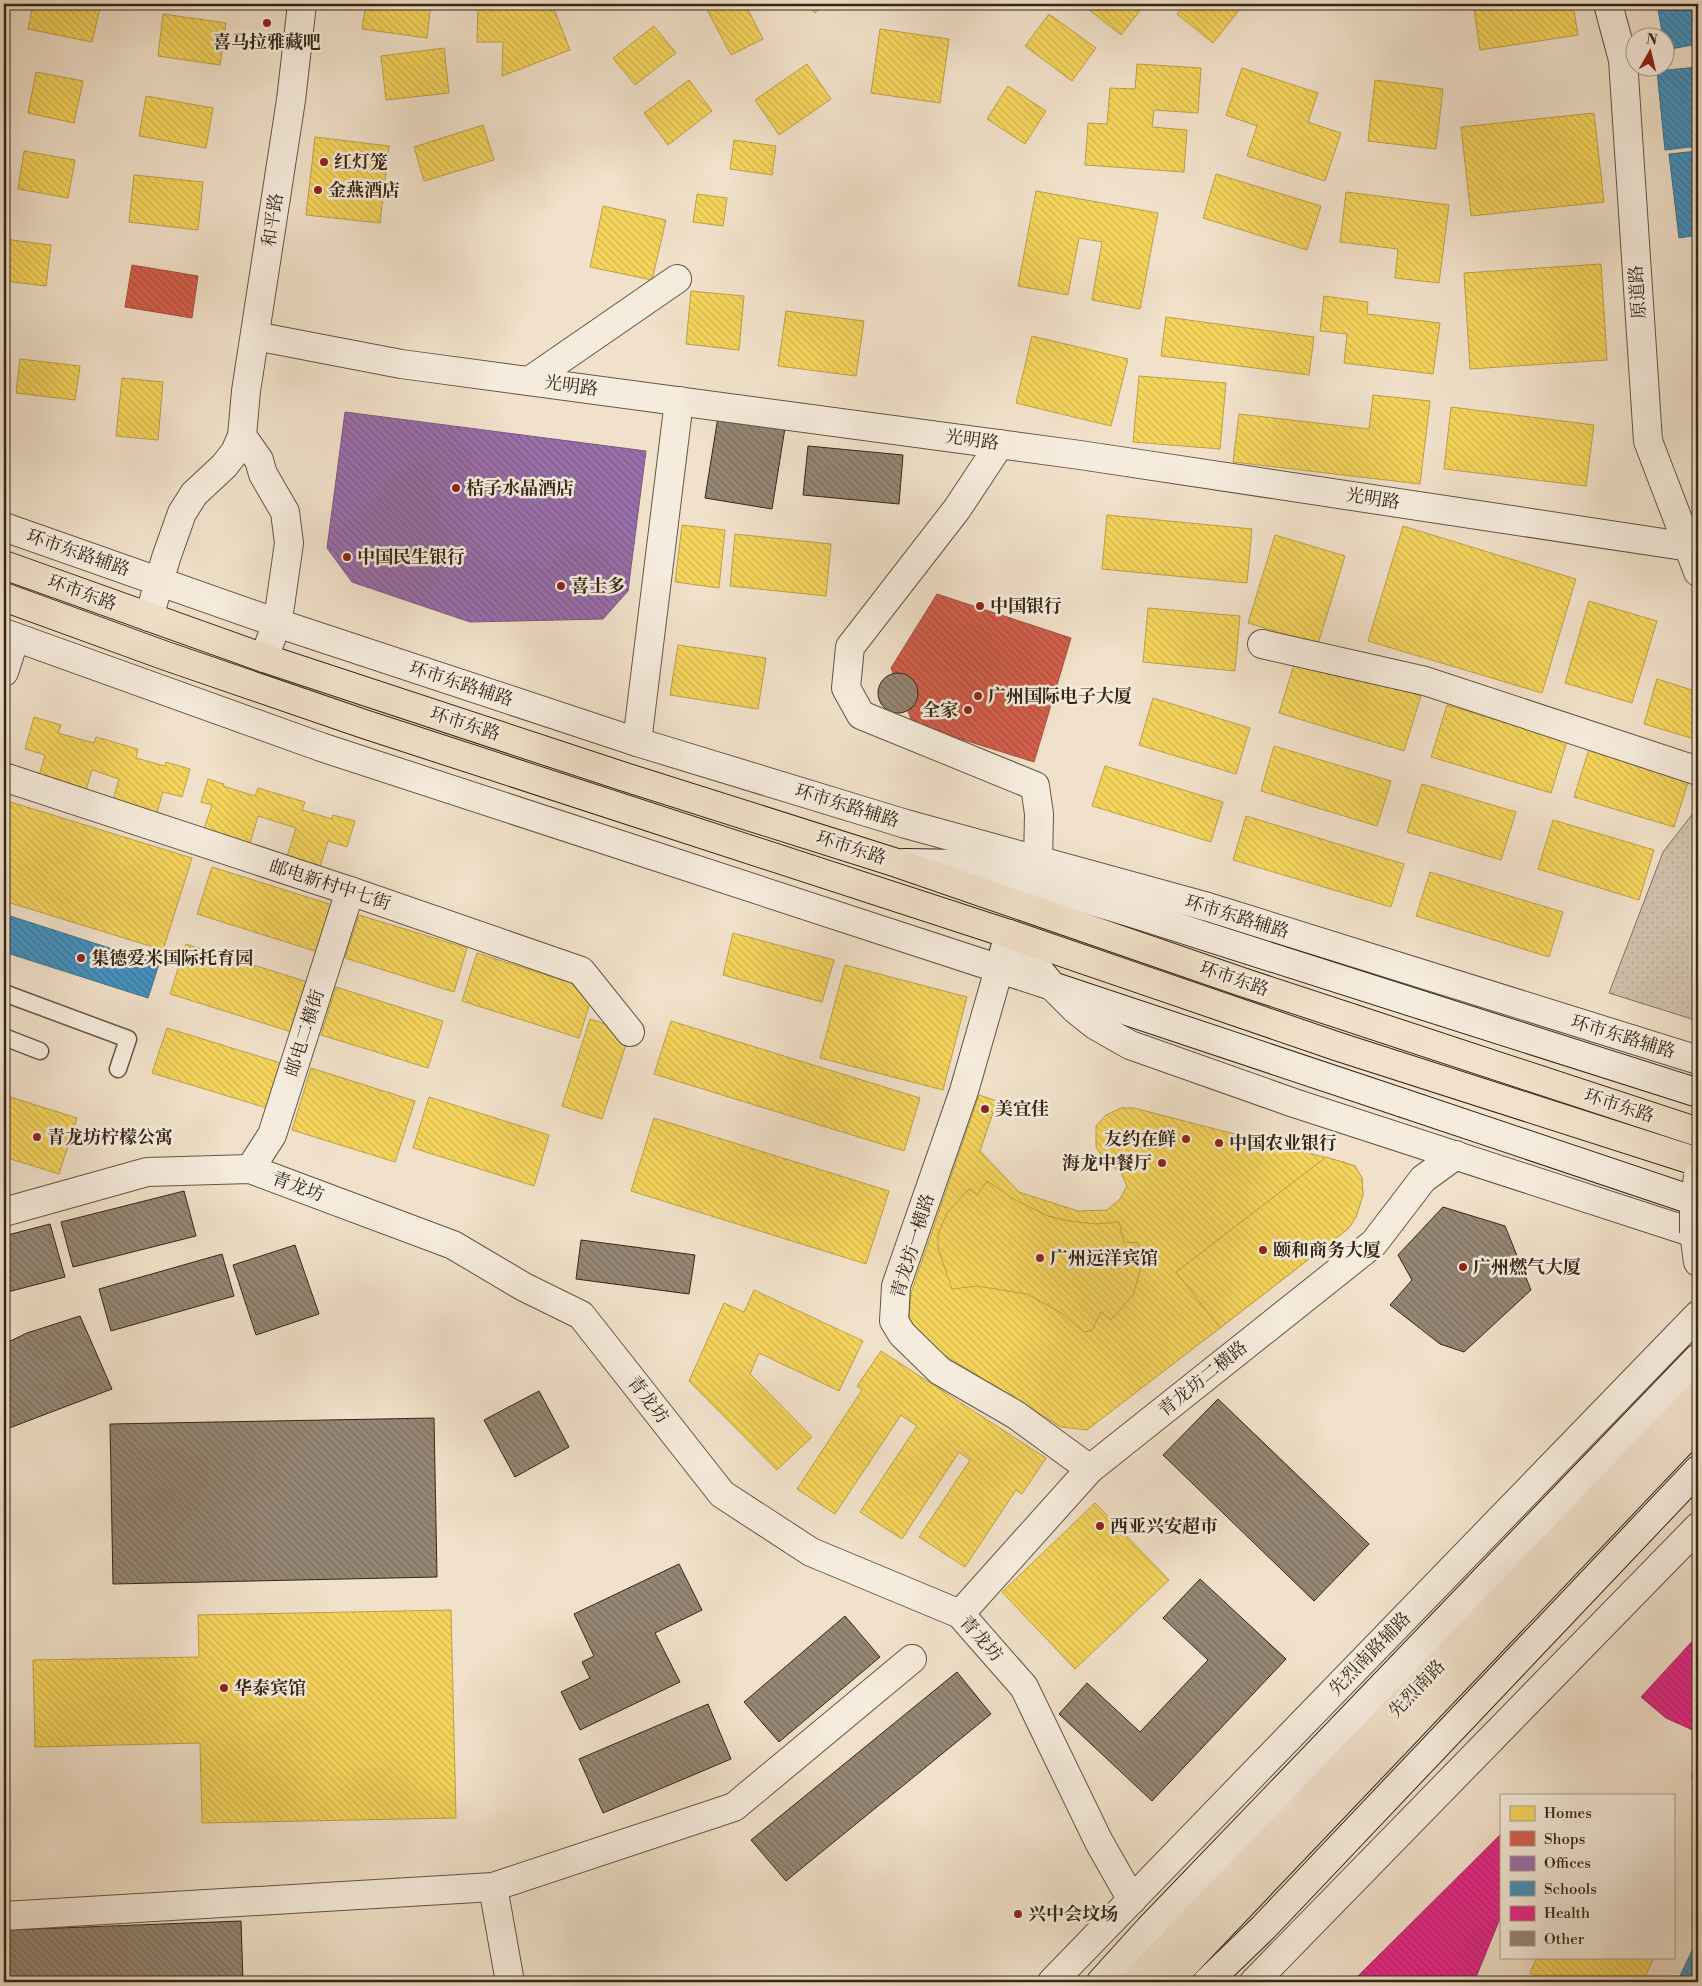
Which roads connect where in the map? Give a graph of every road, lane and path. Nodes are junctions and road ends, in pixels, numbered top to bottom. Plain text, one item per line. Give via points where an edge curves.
1 (302, 4) edge
2 (1608, 4) edge
3 (677, 279) dead end
4 (255, 336) junction
5 (529, 381) junction
6 (679, 401) junction
7 (242, 436) junction
8 (1000, 444) junction
9 (4, 527) edge
10 (1690, 547) junction
11 (4, 565) edge
12 (1698, 572) edge
13 (159, 582) junction
14 (4, 597) edge
15 (149, 617) junction
16 (277, 623) junction
17 (9, 636) edge
18 (1262, 644) dead end
19 (264, 658) junction
20 (4, 672) edge
21 (637, 742) junction
22 (1698, 771) edge
23 (4, 777) edge
24 (906, 824) junction
25 (1038, 862) junction
26 (897, 863) junction
27 (970, 864) junction
28 (350, 891) junction
29 (1042, 912) junction
30 (1009, 934) junction
31 (999, 969) junction
32 (1052, 986) junction
33 (4, 993) edge
34 (630, 1032) dead end
35 (4, 1038) edge
36 (40, 1051) dead end
37 (1698, 1060) edge
38 (118, 1069) dead end
39 (1698, 1093) edge
40 (1698, 1132) edge
41 (1456, 1155) junction
42 (1698, 1162) edge
43 (250, 1169) junction
44 (1698, 1176) edge
45 (1698, 1202) edge
46 (4, 1212) edge
47 (1694, 1234) junction
48 (1698, 1262) edge
49 (1693, 1320) edge
50 (1698, 1358) edge
51 (1698, 1396) edge
52 (1698, 1425) edge
53 (1618, 1441) junction
54 (1090, 1470) junction
55 (1698, 1470) edge
56 (1676, 1493) junction
57 (1698, 1527) edge
58 (960, 1614) junction
59 (912, 1659) dead end
60 (1272, 1857) junction
61 (493, 1887) junction
62 (1132, 1900) junction
63 (4, 1916) edge
64 (510, 1982) edge
65 (1052, 1982) edge
66 (1101, 1982) edge
67 (1135, 1982) edge
68 (1168, 1982) edge
69 (1207, 1982) edge
70 (1254, 1982) edge

1 - 4 street, 和平路 via 291,100
2 - 10 street, 原道路 via 1623,60 1648,441
3 - 5 street
4 - 5 street, 光明路 via 401,364
4 - 7 street, 和平路
5 - 6 street, 光明路
6 - 8 street, 光明路
6 - 21 street
7 - 13 street, 和平路 via 235,452 194,494 182,513
7 - 16 street via 259,460 263,474 285,512 289,543
8 - 10 street, 光明路
8 - 25 street via 957,509 850,647 846,688 861,715 1035,786 1039,814
9 - 13 street, 环市东路辅路
10 - 12 street, 原道路
11 - 15 main road, 环市东路
13 - 15 street, 和平路
13 - 16 street, 环市东路辅路
14 - 30 main road, 环市东路 via 320,709
15 - 19 main road, 环市东路
16 - 19 street
16 - 21 street, 环市东路辅路
17 - 20 street
17 - 31 street via 321,747
18 - 22 street via 1426,682
19 - 26 main road, 环市东路
21 - 24 street, 环市东路辅路
23 - 28 street, 邮电新村中七街
24 - 25 street, 环市东路辅路
24 - 27 street
25 - 27 street
25 - 37 street, 环市东路辅路 via 1208,907
26 - 27 street
26 - 29 main road, 环市东路
27 - 29 street
27 - 39 street
28 - 34 street, 邮电新村中七街 via 581,971
28 - 43 street, 邮电二横街 via 272,1135
29 - 40 main road, 环市东路 via 1242,982
30 - 31 street, 青龙坊一横路
30 - 32 street
30 - 42 main road, 环市东路 via 1245,1016
31 - 32 street
31 - 54 street, 青龙坊一横路 via 964,1091 896,1286 894,1321 902,1334 940,1371 1016,1415
32 - 41 street via 1095,1025 1130,1045
32 - 45 street, bridge
33 - 38 lane via 128,1039
35 - 36 lane
41 - 47 street
41 - 54 street, 青龙坊二横路 via 1423,1179 1374,1243
43 - 46 street, 青龙坊 via 146,1172
43 - 58 street, 青龙坊 via 453,1245 524,1287 581,1315 722,1494 811,1552
44 - 47 street, bridge
47 - 48 street
49 - 62 street, 先烈南路辅路
50 - 53 street
51 - 60 main road, 先烈南路
52 - 60 main road, 先烈南路
53 - 56 street
53 - 66 street
54 - 58 street, 青龙坊二横路
55 - 56 street
56 - 69 street via 1264,1927
57 - 70 street
58 - 62 street, 青龙坊 via 1024,1687 1099,1842
59 - 61 street via 734,1807
60 - 67 main road, 先烈南路
60 - 68 main road, 先烈南路
61 - 63 street
61 - 64 street
62 - 65 street, 先烈南路辅路

